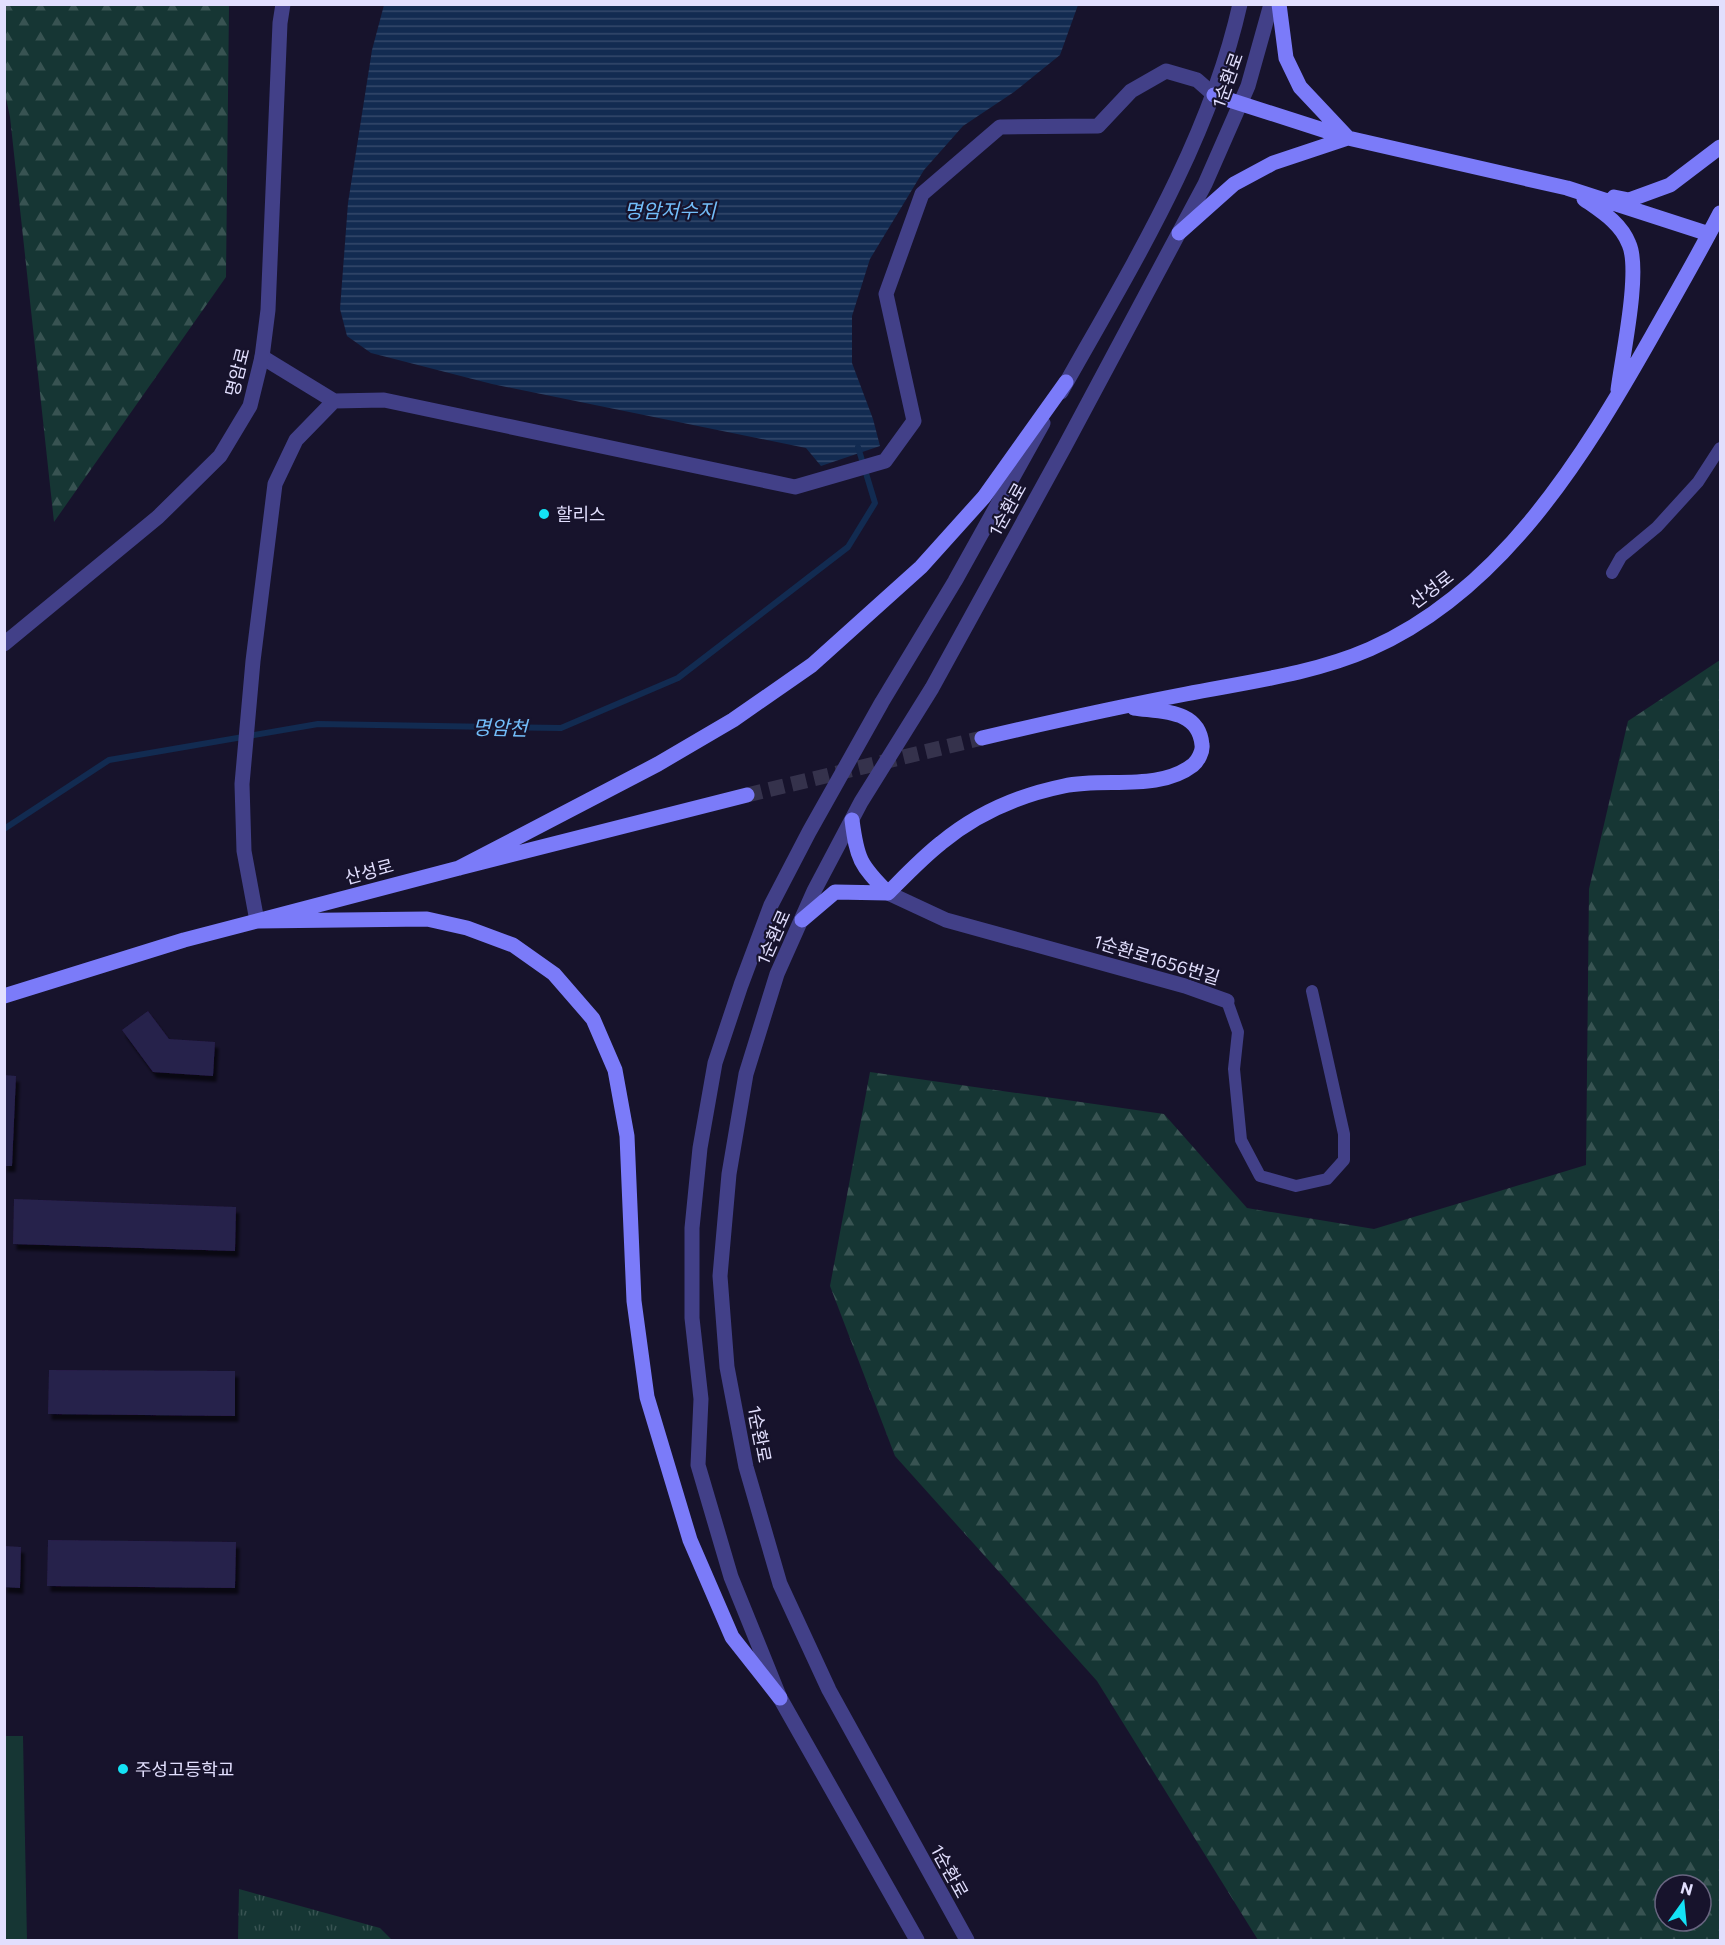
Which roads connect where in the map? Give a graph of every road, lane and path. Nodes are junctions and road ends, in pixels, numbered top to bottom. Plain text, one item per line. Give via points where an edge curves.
1 (283, 4) edge
2 (1240, 4) edge
3 (1271, 4) edge
4 (1279, 4) edge
5 (1214, 95) junction
6 (1240, 104) junction
7 (1348, 138) junction
8 (1720, 147) edge
9 (1567, 188) junction
10 (1720, 213) edge
11 (1179, 233) junction
12 (1709, 234) junction
13 (262, 357) junction
14 (1066, 382) junction
15 (1616, 399) junction
16 (334, 401) junction
17 (1720, 448) edge
18 (1612, 573) dead end
19 (4, 644) edge
20 (1119, 707) junction
21 (981, 738) tunnel mouth
22 (747, 795) tunnel mouth
23 (852, 820) junction
24 (459, 868) junction
25 (888, 893) junction
26 (802, 920) junction
27 (257, 921) junction
28 (1312, 991) dead end
29 (4, 996) edge
30 (1227, 1001) joint
31 (780, 1698) junction
32 (917, 1941) edge
33 (967, 1941) edge

1 - 13 street, 명암로 via 268,310
2 - 5 street, 1순환로
3 - 6 street, 1순환로
4 - 7 main road via 1286,58 1300,87
5 - 6 main road
5 - 14 street, 1순환로 via 1150,233
5 - 16 street via 1197,80 1166,71 1131,91 1098,126 1000,127 922,194 886,294 914,421 885,461 795,487 384,400
6 - 7 main road
6 - 11 street, 1순환로
7 - 9 main road
7 - 11 main road via 1273,163 1234,184
8 - 9 main road via 1670,185 1629,200
9 - 12 main road
9 - 15 main road via 1603,212 1630,244 1630,305
10 - 12 main road, 산성로
11 - 23 street, 1순환로 via 932,688
12 - 15 main road, 산성로
13 - 16 street
13 - 19 street, 명암로 via 250,406 220,456 158,517
14 - 24 main road via 984,497 921,567 812,665 733,720 658,764
14 - 31 street, 1순환로 via 955,581 876,712 776,895 715,1063 700,1148 692,1228 692,1318 701,1399 698,1465 731,1577
15 - 20 main road, 산성로 via 1551,496 1506,548 1435,612 1402,633 1368,650 1320,665
16 - 27 street via 296,440 275,484 242,784 244,851
17 - 18 lane via 1698,482 1657,527 1621,557
20 - 21 main road, 산성로
20 - 25 main road via 1181,714 1193,722 1203,749 1195,764 1151,781 1066,786 1020,798 976,818 941,842
22 - 24 main road, 산성로
23 - 25 main road via 855,846 864,870
23 - 26 street, 1순환로
24 - 27 main road, 산성로
25 - 26 main road via 835,892
25 - 30 street, 1순환로1656번길 via 946,920
26 - 33 street, 1순환로 via 777,974 746,1074 729,1174 720,1276 727,1367 746,1467 780,1584 829,1690
27 - 29 main road, 산성로
27 - 31 main road via 427,919 467,928 513,945 554,974 593,1019 615,1070 627,1136 634,1300 647,1397 690,1540 732,1637
28 - 30 lane, 1순환로1656번길 via 1344,1134 1344,1160 1327,1179 1296,1186 1260,1176 1241,1140 1234,1069 1238,1032
31 - 32 street, 1순환로

